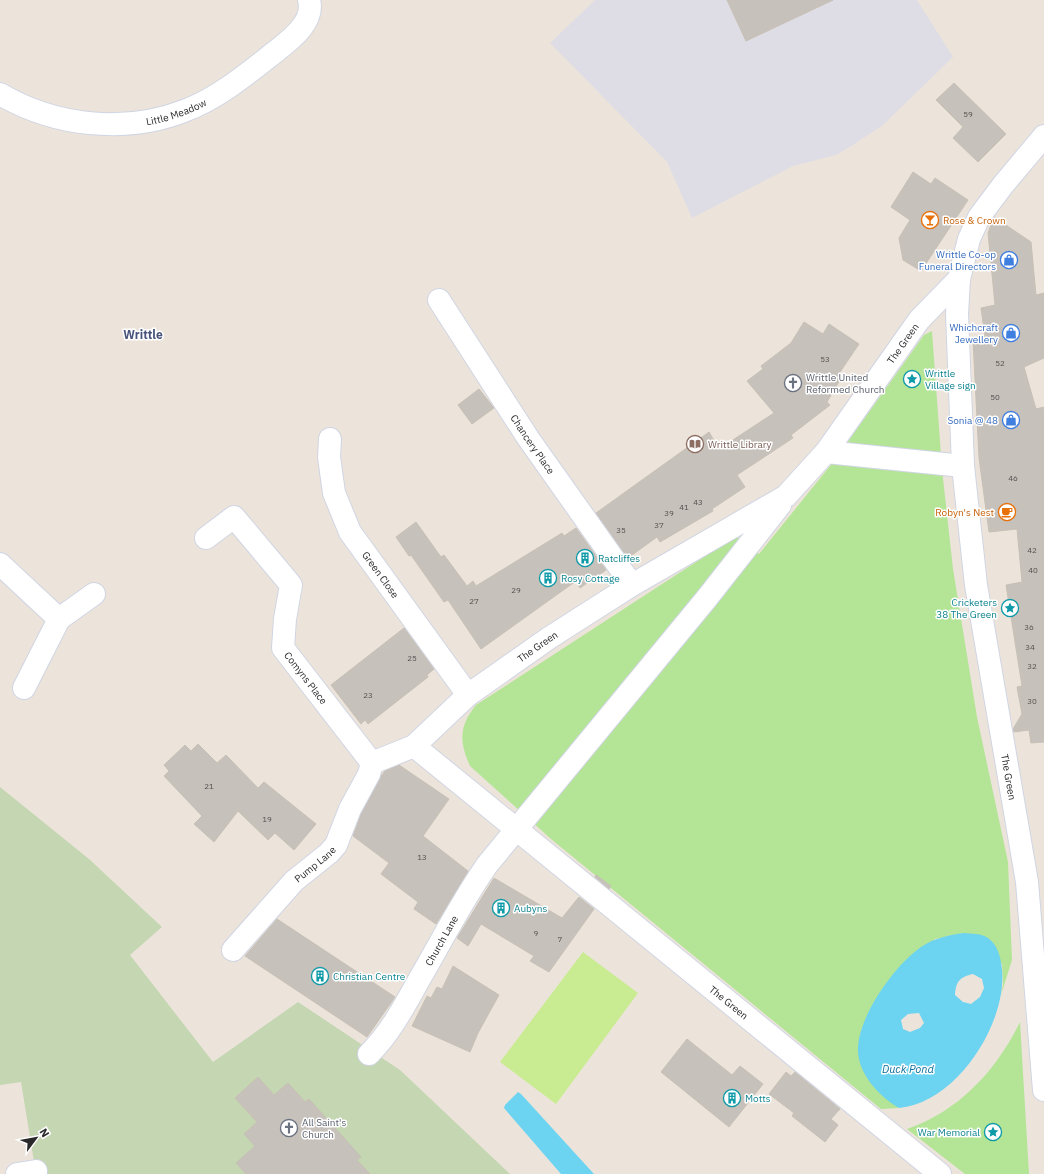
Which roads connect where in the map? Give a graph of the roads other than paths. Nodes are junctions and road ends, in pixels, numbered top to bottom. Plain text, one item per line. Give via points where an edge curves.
1 (309, 0) edge
2 (0, 94) edge
3 (1044, 136) edge
4 (959, 279) junction
5 (439, 300) dead end
6 (330, 439) dead end
7 (826, 452) junction
8 (963, 466) junction
9 (786, 496) junction
10 (206, 538) dead end
11 (0, 564) edge
12 (632, 585) junction
13 (94, 594) dead end
14 (59, 619) junction
15 (24, 688) dead end
16 (468, 695) junction
17 (414, 746) junction
18 (372, 763) junction
19 (518, 830) junction
20 (234, 950) dead end
21 (369, 1054) dead end
22 (1044, 1090) edge
23 (940, 1174) edge

1 - 2 street, Little Meadow via 311,8 304,24 290,41 241,78 199,104 169,116 135,123 100,124 56,119 17,104
3 - 4 street, The Green via 979,217 969,239
4 - 7 street, The Green via 919,320
4 - 8 street, The Green via 957,314
5 - 12 street, Chancery Place via 528,438
6 - 16 street, Green Close via 329,456 334,493 350,532
7 - 8 street
7 - 9 street, The Green
8 - 22 street, The Green via 976,585 1027,882
9 - 12 street, The Green
9 - 19 street, The Green via 702,604
10 - 18 street, Comyns Place via 234,518 291,585 283,648
11 - 14 street
12 - 16 street, The Green via 549,638
13 - 14 street
14 - 15 street
16 - 17 street, The Green
17 - 18 street
17 - 19 street, The Green
18 - 20 street, Pump Lane via 336,845 294,881
19 - 21 street, Church Lane via 492,859 468,892 400,1015 384,1039
19 - 23 street, The Green

